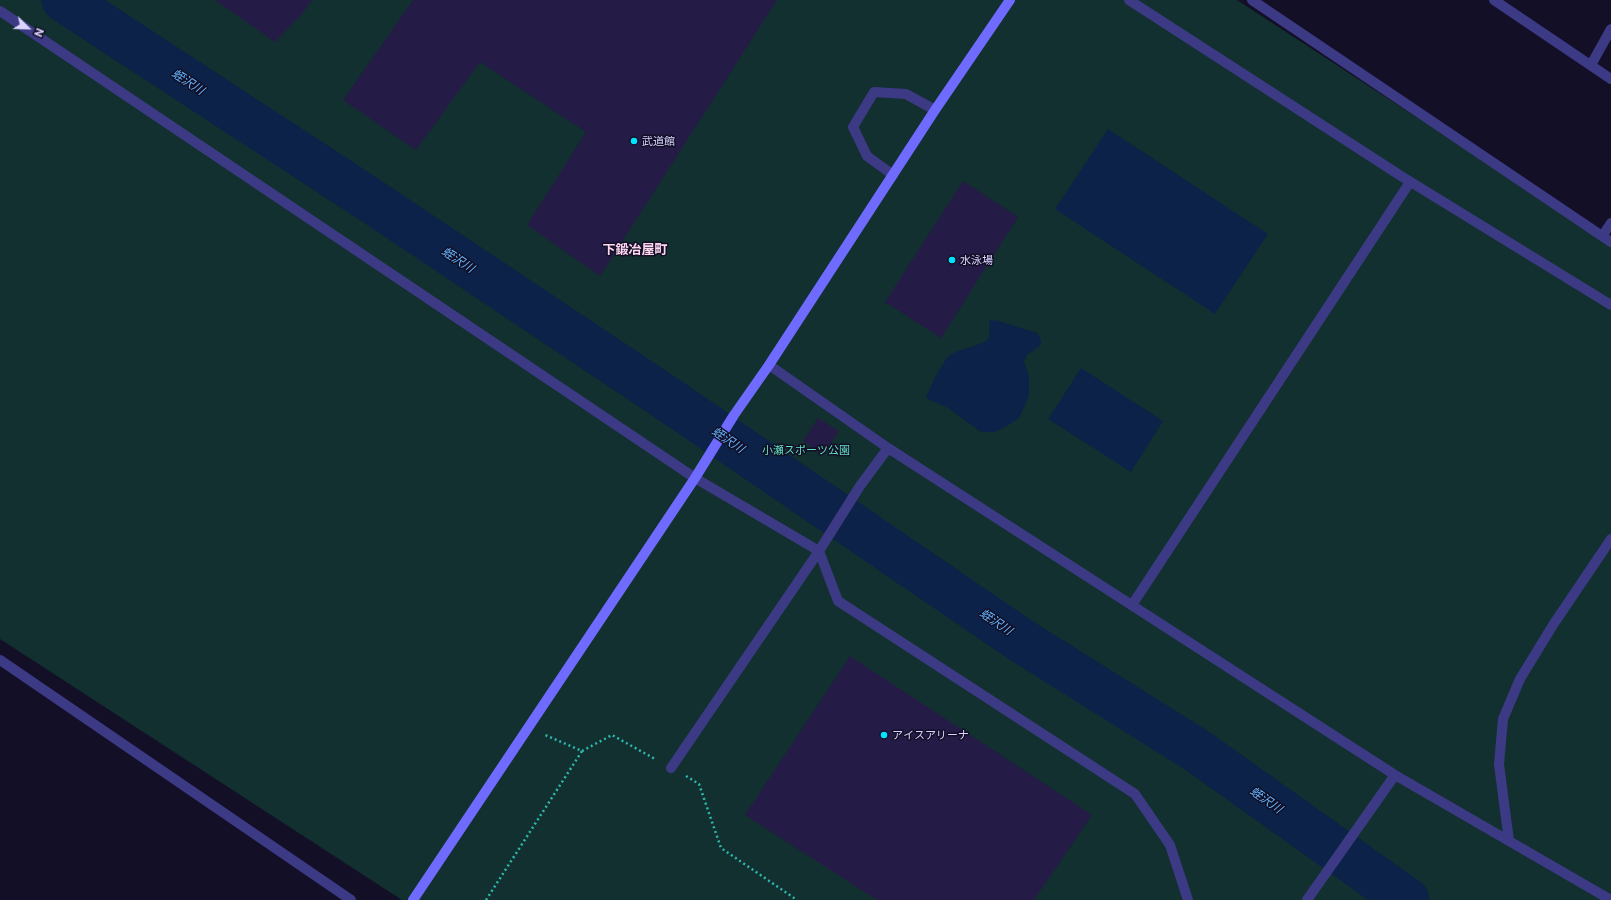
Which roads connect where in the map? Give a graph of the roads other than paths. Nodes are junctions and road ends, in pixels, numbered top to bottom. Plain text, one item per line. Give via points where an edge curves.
1 (1010, 0) edge
2 (1129, 0) edge
3 (1252, 0) edge
4 (1494, 0) edge
5 (0, 11) edge
6 (1611, 30) edge
7 (1591, 65) junction
8 (1611, 79) edge
9 (935, 110) junction
10 (893, 175) junction
11 (1410, 182) junction
12 (1611, 223) edge
13 (1607, 238) edge
14 (1611, 305) edge
15 (769, 365) junction
16 (888, 448) junction
17 (695, 478) junction
18 (1611, 539) edge
19 (819, 551) junction
20 (1132, 605) junction
21 (0, 660) edge
22 (671, 768) road end
23 (1395, 775) junction
24 (1509, 841) junction
25 (351, 900) edge
26 (413, 900) edge
27 (1188, 900) edge
28 (1307, 900) edge
29 (1611, 900) edge

1 - 9 street
2 - 11 street
3 - 13 street
4 - 7 street
5 - 17 street
6 - 7 street
7 - 8 street
9 - 10 street
9 - 10 street via 906,94 874,92 853,127 867,156
10 - 15 street
11 - 14 street
11 - 20 street
12 - 13 street
15 - 16 street
15 - 17 street
16 - 19 street via 860,486
16 - 20 street
17 - 19 street
17 - 26 street
18 - 24 street via 1520,679 1503,719 1499,764
19 - 22 street
19 - 27 street via 838,600 1135,794 1170,845
20 - 23 street
21 - 25 street
23 - 24 street
23 - 28 street
24 - 29 street

